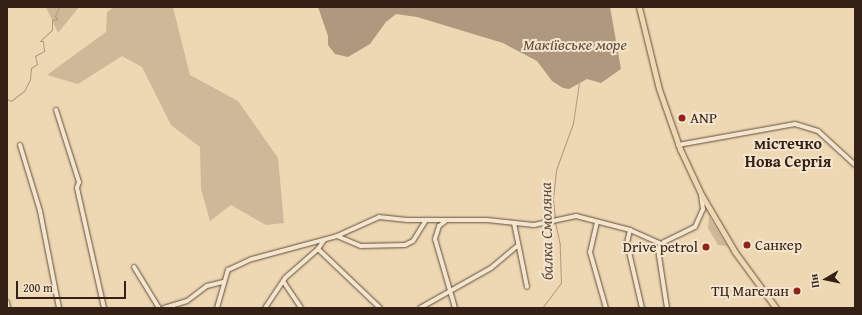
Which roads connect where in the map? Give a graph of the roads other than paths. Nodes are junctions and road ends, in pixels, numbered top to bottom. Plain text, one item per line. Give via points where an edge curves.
1 (639, 7) edge
2 (56, 110) dead end
3 (20, 145) dead end
4 (678, 145) junction
5 (855, 165) edge
6 (701, 194) junction
7 (426, 220) junction
8 (447, 220) junction
9 (597, 222) junction
10 (514, 223) junction
11 (630, 230) junction
12 (337, 236) junction
13 (325, 239) junction
14 (662, 244) junction
15 (518, 245) junction
16 (318, 249) junction
17 (134, 267) dead end
18 (283, 281) junction
19 (223, 282) junction
20 (527, 287) dead end
21 (451, 290) junction
22 (7, 302) edge
23 (8, 308) edge
24 (59, 308) edge
25 (104, 308) edge
26 (159, 308) edge
27 (164, 308) edge
28 (217, 308) edge
29 (265, 308) edge
30 (301, 308) edge
31 (380, 308) edge
32 (420, 308) edge
33 (455, 308) edge
34 (606, 308) edge
35 (642, 308) edge
36 (667, 308) edge
37 (776, 308) edge

1 - 4 main road via 656,82
2 - 25 street via 79,182 77,188
3 - 24 street via 40,211
4 - 5 street via 795,124 818,131
4 - 6 main road
6 - 14 street via 703,210 695,227
6 - 37 main road via 735,252
7 - 8 street
7 - 12 street via 379,217
7 - 12 street via 413,240 405,245 361,246
8 - 10 street
8 - 21 street via 439,226 435,239
9 - 10 street via 576,216 534,225
9 - 11 street
9 - 34 street via 590,252
10 - 15 street
11 - 14 street
11 - 35 street via 627,243
12 - 13 street
13 - 16 street
13 - 19 street via 252,259 228,270
14 - 36 street via 658,256
15 - 20 street
15 - 21 street via 491,268
16 - 18 street
16 - 31 street
17 - 26 street
18 - 29 street
18 - 30 street
19 - 27 street via 207,286 187,301
19 - 28 street
21 - 32 street
21 - 33 street
22 - 23 street

